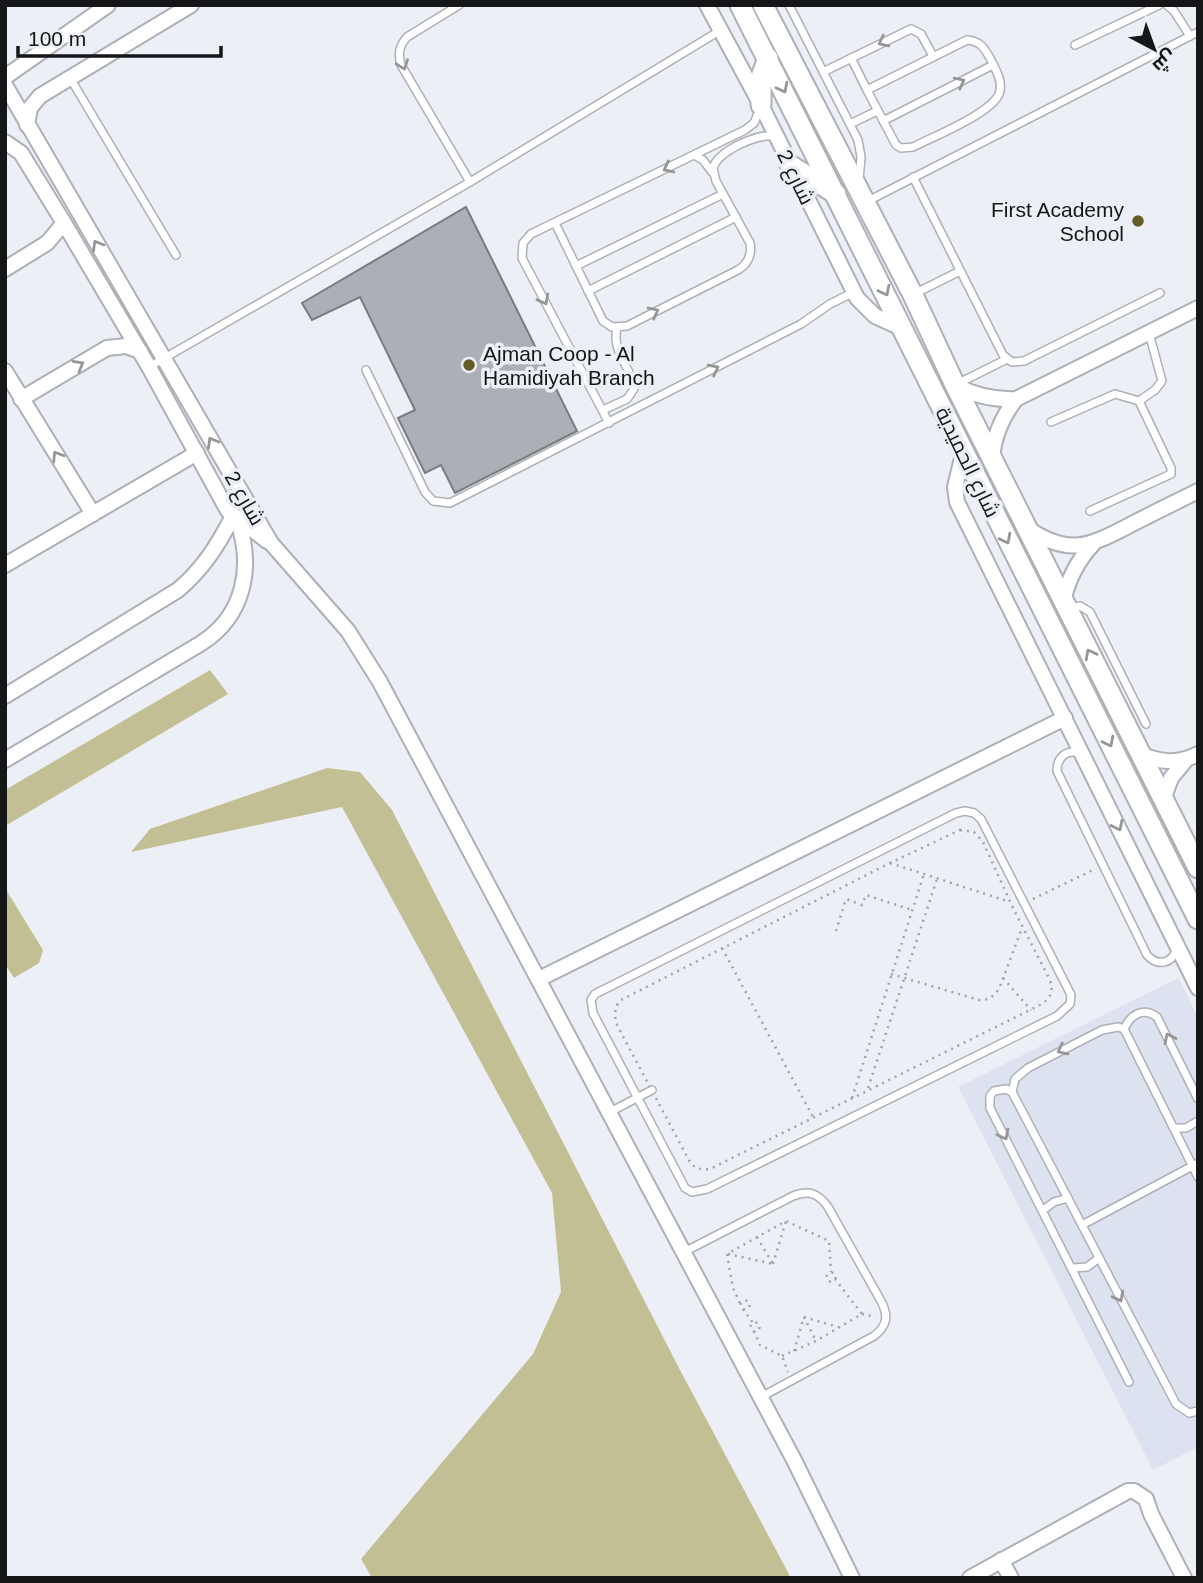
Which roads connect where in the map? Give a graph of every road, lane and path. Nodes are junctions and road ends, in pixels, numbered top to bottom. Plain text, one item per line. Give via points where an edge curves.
1 (108, 5) edge
2 (191, 5) edge
3 (459, 5) edge
4 (707, 5) edge
5 (740, 5) edge
6 (763, 5) edge
7 (772, 5) edge
8 (789, 5) edge
9 (1159, 5) edge
10 (1167, 5) edge
11 (774, 29) junction
12 (721, 30) junction
13 (1194, 34) edge
14 (1075, 45) dead end
15 (933, 56) junction
16 (768, 58) junction
17 (851, 58) junction
18 (993, 65) junction
19 (824, 72) junction
20 (5, 77) edge
21 (70, 78) junction
22 (5, 85) edge
23 (867, 90) junction
24 (761, 105) junction
25 (877, 110) junction
26 (883, 121) junction
27 (850, 124) junction
28 (27, 125) junction
29 (776, 136) junction
30 (5, 142) edge
31 (694, 155) junction
32 (790, 165) junction
33 (713, 173) junction
34 (913, 177) junction
35 (470, 181) junction
36 (723, 194) junction
37 (836, 194) junction
38 (862, 194) junction
39 (736, 217) junction
40 (64, 222) junction
41 (555, 223) junction
42 (176, 255) dead end
43 (576, 266) junction
44 (5, 269) edge
45 (960, 271) junction
46 (588, 291) junction
47 (854, 292) junction
48 (1160, 293) dead end
49 (913, 295) junction
50 (1198, 308) edge
51 (617, 328) junction
52 (904, 329) junction
53 (1149, 333) junction
54 (140, 351) junction
55 (163, 359) junction
56 (1007, 359) junction
57 (149, 367) junction
58 (366, 370) dead end
59 (5, 372) edge
60 (955, 385) junction
61 (22, 399) junction
62 (1016, 399) junction
63 (1139, 401) junction
64 (603, 410) junction
65 (609, 422) junction
66 (1051, 422) dead end
67 (197, 453) junction
68 (963, 454) junction
69 (992, 458) junction
70 (1198, 491) edge
71 (1090, 511) dead end
72 (93, 514) junction
73 (235, 517) junction
74 (1027, 527) junction
75 (271, 543) junction
76 (1093, 544) junction
77 (5, 565) edge
78 (246, 567) junction
79 (1065, 606) junction
80 (5, 696) edge
81 (1065, 718) junction
82 (1146, 724) dead end
83 (1083, 754) junction
84 (1140, 754) junction
85 (1191, 758) edge
86 (5, 761) edge
87 (1163, 800) junction
88 (890, 863) junction
89 (1102, 865) junction
90 (1198, 868) edge
91 (924, 874) junction
92 (937, 879) junction
93 (1010, 902) junction
94 (1023, 904) junction
95 (1013, 908) junction
96 (912, 910) junction
97 (1198, 919) edge
98 (1022, 927) junction
99 (836, 931) dead end
100 (1177, 946) junction
101 (722, 948) junction
102 (891, 974) junction
103 (904, 978) junction
104 (1003, 978) junction
105 (539, 979) junction
106 (1198, 988) edge
107 (1031, 1010) junction
108 (1124, 1029) junction
109 (652, 1090) junction
110 (868, 1091) junction
111 (1012, 1092) junction
112 (638, 1098) junction
113 (851, 1098) junction
114 (1198, 1098) edge
115 (610, 1112) junction
116 (813, 1117) junction
117 (1198, 1121) edge
118 (1174, 1128) junction
119 (1195, 1164) edge
120 (1198, 1177) edge
121 (1068, 1198) junction
122 (1043, 1210) junction
123 (786, 1221) junction
124 (1082, 1225) junction
125 (757, 1237) junction
126 (684, 1252) junction
127 (727, 1254) junction
128 (1099, 1258) junction
129 (773, 1264) junction
130 (1073, 1268) junction
131 (831, 1272) junction
132 (835, 1279) junction
133 (740, 1303) junction
134 (743, 1309) junction
135 (804, 1317) junction
136 (752, 1323) junction
137 (839, 1328) junction
138 (754, 1331) junction
139 (816, 1340) junction
140 (793, 1352) junction
141 (782, 1356) junction
142 (792, 1381) junction
143 (1129, 1382) dead end
144 (761, 1397) junction
145 (1198, 1411) edge
146 (1002, 1560) junction
147 (852, 1578) edge
148 (970, 1578) edge
149 (1010, 1578) edge
150 (1184, 1578) edge

1 - 20 street
2 - 21 street
3 -> 35 lane via 407,37 399,58
4 - 12 street, شارع 2
5 - 16 street, شارع الحميدية
6 - 11 street, شارع الحميدية
7 - 11 street via 777,21
8 - 19 lane
9 - 14 lane
10 - 13 lane
11 - 38 street, شارع الحميدية
12 - 24 street, شارع 2
12 - 35 lane
13 - 34 lane
15 -> 17 lane via 921,34 911,29
15 - 18 lane via 973,40
15 - 23 lane
16 - 24 street via 761,77
16 -> 37 street, شارع الحميدية
17 - 19 lane
17 - 23 lane
26 -> 18 lane
18 - 26 lane via 1000,90 985,110 907,148 896,145
19 - 27 lane
21 - 28 street via 34,102
21 - 42 lane
22 - 28 street, شارع 2
23 - 25 lane
24 - 29 street, شارع 2
24 - 31 lane via 750,127
25 - 26 lane
25 - 27 lane
27 - 38 lane via 861,157
55 -> 28 street, شارع 2
29 - 32 street, شارع 2
29 - 33 lane via 758,136 721,155
30 - 40 street, شارع 2 via 21,153
31 - 33 lane
31 -> 41 lane
32 - 37 street
32 - 47 street, شارع 2
33 - 36 lane
34 - 38 lane
34 - 45 lane
35 - 55 lane
36 - 39 lane
36 - 43 lane
37 -> 52 street, شارع الحميدية
38 - 49 street, شارع الحميدية
39 - 46 lane
51 -> 39 lane via 743,267 751,248
40 - 44 street via 47,243
40 - 54 street, شارع 2
41 - 43 lane
41 -> 64 lane via 526,238 522,258
43 - 46 lane
45 - 49 lane
45 - 56 lane
46 - 51 lane via 603,321
47 - 52 street, شارع 2 via 875,316
65 -> 47 lane
48 - 56 lane via 1024,361
49 - 60 street, شارع الحميدية
50 - 53 street
51 - 64 lane via 616,346 634,389 627,399
52 - 68 street, شارع الحميدية
53 - 62 street
53 - 63 lane via 1163,381
54 - 57 street, شارع 2
61 -> 54 street via 107,348 126,346
55 - 57 lane
75 -> 55 street, شارع 2
56 - 60 lane
57 - 67 street, شارع 2
58 - 65 lane via 425,492 439,503 456,501
59 - 61 street
60 - 62 street via 991,399
60 - 69 street, شارع الحميدية
72 -> 61 street
62 - 69 street via 1002,420
63 - 66 lane via 1115,394
63 - 71 lane via 1171,474
64 - 65 lane
67 - 72 street
67 - 73 street, شارع 2
68 - 81 street via 955,487 957,502
68 -> 97 street, شارع الحميدية
69 - 74 street, شارع الحميدية
70 - 76 street
72 - 77 street
73 - 75 street, شارع 2
73 - 78 street
73 - 80 street via 212,555 178,590
74 - 76 street via 1051,541
74 - 79 street, شارع الحميدية
75 - 78 street
75 - 105 street via 366,656
76 - 79 street via 1070,576
78 - 86 street via 233,614 214,636
79 - 82 lane via 1080,606 1090,612
84 -> 79 street, شارع الحميدية
81 - 83 street
81 - 105 street
83 - 89 lane via 1068,752 1057,763 1057,771
83 -> 100 street
84 - 85 street via 1162,762
84 - 87 street, شارع الحميدية
85 - 87 street via 1171,778
87 - 90 street, شارع الحميدية
88 - 91 path
88 - 93 path via 960,831 974,832
88 - 101 path
89 - 94 path
89 - 100 lane via 1153,962 1169,961
91 - 92 path
91 - 96 path
92 - 93 path
92 - 103 path
93 - 95 path
94 - 95 path
94 - 112 lane via 981,819 965,811 595,994 590,1007
94 - 112 lane via 1071,995 1070,1004 1057,1016 700,1192 685,1188
95 - 98 path
96 - 99 path via 866,895 862,905 846,900
96 - 102 path
98 - 104 path
98 - 107 path via 1053,987 1047,1001
100 - 106 street
101 - 109 path via 626,996 615,1009 618,1027
101 - 116 path
102 - 103 path
102 - 113 path
103 - 104 path via 979,1000 994,996
103 - 110 path
104 - 107 path
105 - 115 street
107 - 110 path
108 -> 111 lane via 1102,1030 1028,1068 1015,1079
114 -> 108 lane via 1157,1017 1147,1012 1135,1014
108 - 118 lane
109 - 112 lane
109 - 116 path via 691,1164 702,1170
110 - 113 path
111 - 121 lane
111 -> 122 lane via 1000,1088 989,1101
112 - 115 lane
113 - 116 path
115 - 126 street
117 - 118 lane
118 - 119 lane
119 - 120 lane
119 - 124 lane
121 - 122 lane
121 - 124 lane
122 - 130 lane
123 - 125 path
123 - 129 path
123 - 131 path via 829,1241
124 - 128 lane
125 - 127 path
125 - 129 path
126 - 142 lane via 803,1192 822,1198 886,1310 887,1320 874,1336
126 - 144 street
127 - 129 path
127 - 133 path
128 - 130 lane via 1087,1267
128 -> 145 lane via 1176,1404 1189,1413
130 - 143 lane
131 - 132 path
131 - 132 path via 827,1279
132 - 137 path via 862,1314
133 - 134 path
133 - 134 path via 748,1302
134 - 136 path
135 - 137 path
135 - 139 path
135 - 140 path
136 - 138 path
136 - 138 path via 760,1326
137 - 139 path
138 - 141 path via 760,1345
139 - 140 path
140 - 141 path
141 - 142 path
142 - 144 lane
144 - 147 street
146 - 148 street
146 - 149 street
146 - 150 street via 1122,1497 1135,1499 1151,1514

